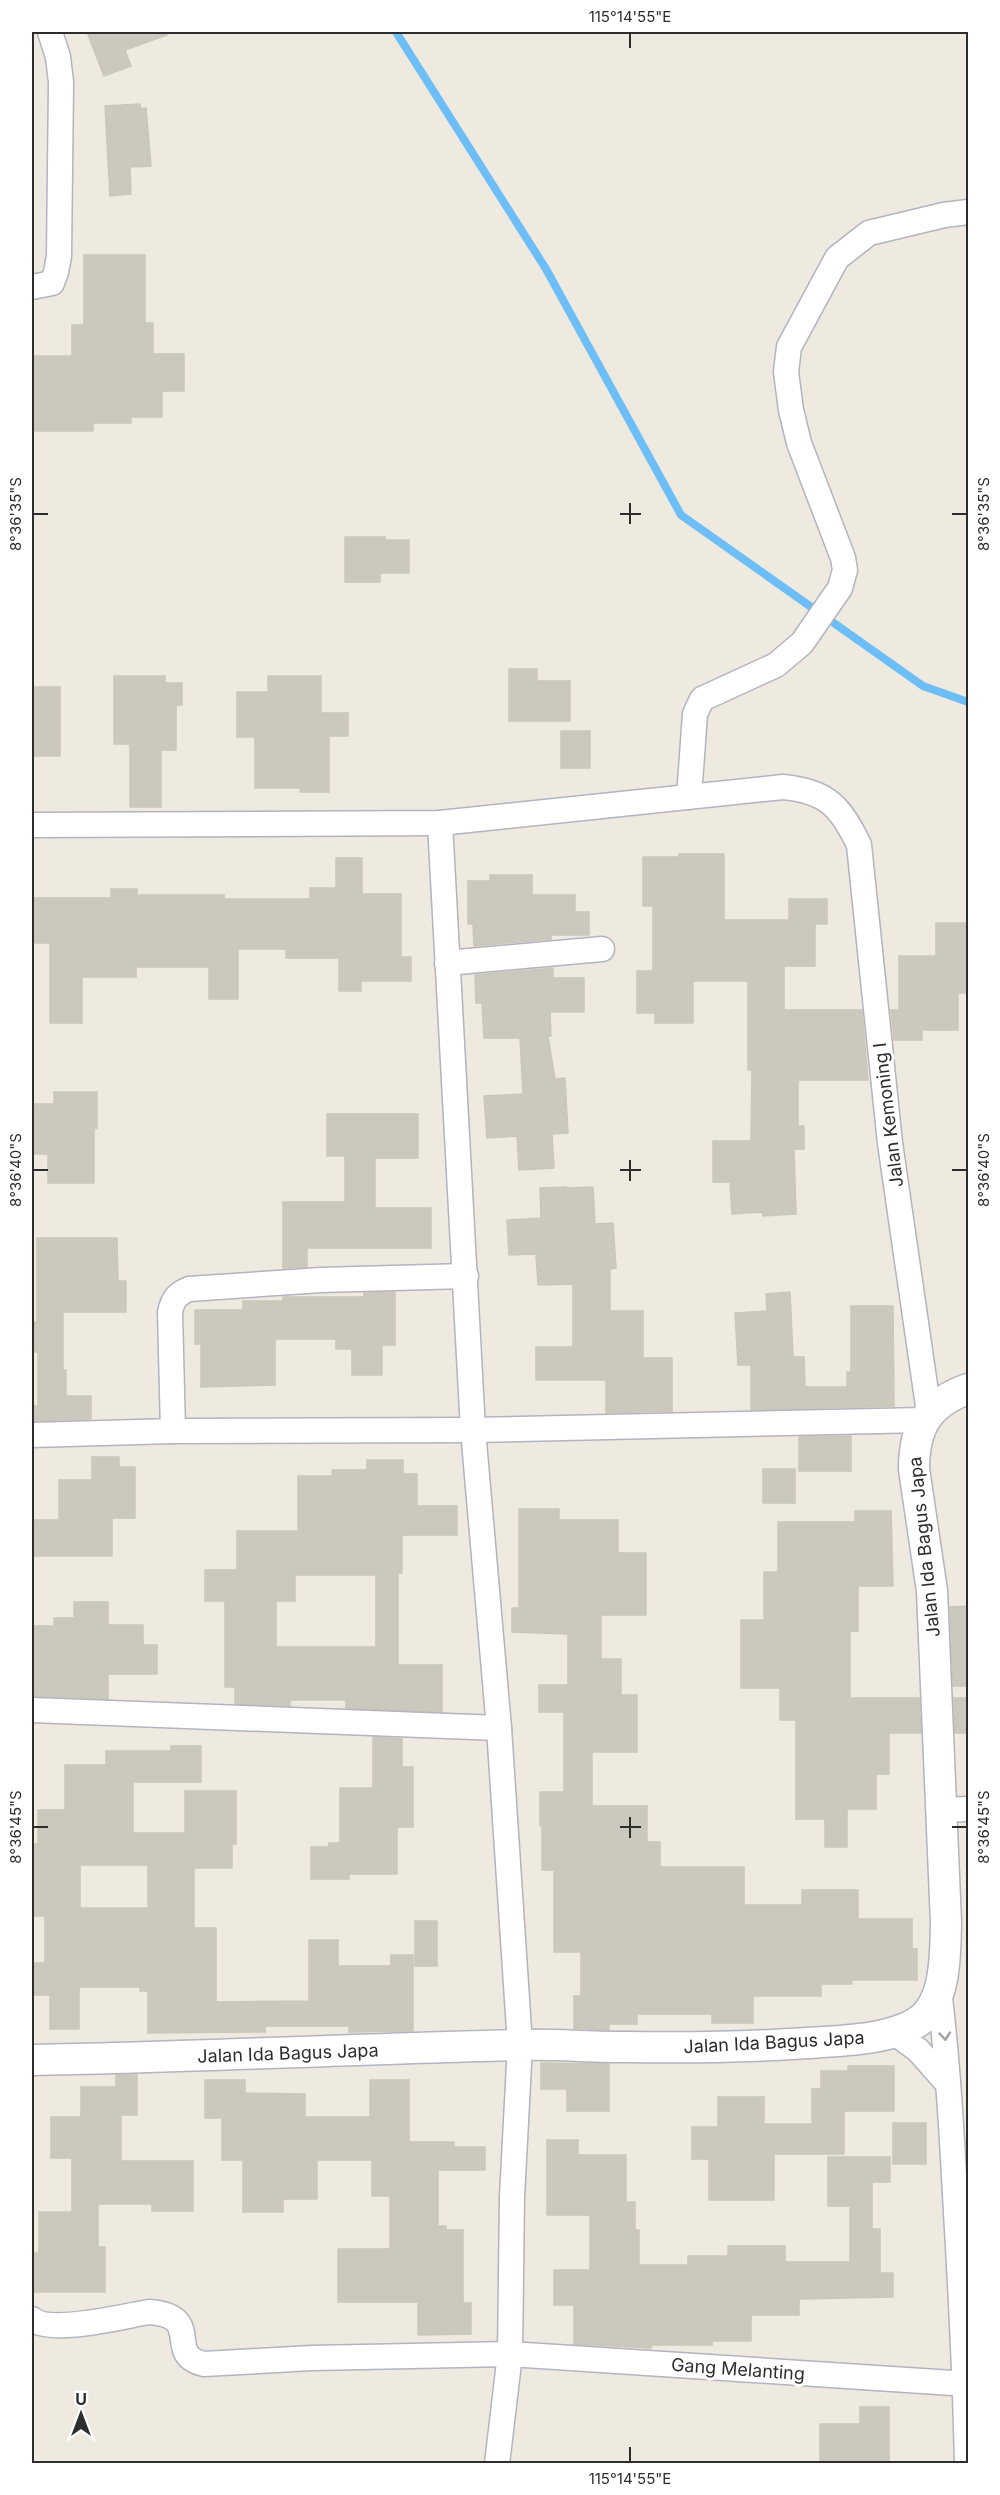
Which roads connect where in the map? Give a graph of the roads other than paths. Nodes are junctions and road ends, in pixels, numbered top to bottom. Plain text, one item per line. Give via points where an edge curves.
1 (50, 32) edge
2 (969, 212) edge
3 (32, 287) edge
4 (689, 797) junction
5 (440, 823) junction
6 (32, 825) edge
7 (602, 949) dead end
8 (447, 963) junction
9 (466, 1276) junction
10 (969, 1389) edge
11 (926, 1417) junction
12 (473, 1430) junction
13 (173, 1431) junction
14 (32, 1435) edge
15 (32, 1710) edge
16 (498, 1728) junction
17 (954, 1810) edge
18 (939, 1989) junction
19 (893, 2032) junction
20 (520, 2045) junction
21 (32, 2060) edge
22 (948, 2084) junction
23 (32, 2319) edge
24 (510, 2354) junction
25 (967, 2384) edge
26 (497, 2463) edge
27 (968, 2463) edge

1 - 3 street via 61,82 59,256 52,283
2 - 4 street via 944,214 869,233 837,258 789,347 786,372 799,443 843,558 844,570 840,588 802,643 776,665 702,699 695,714
4 - 5 street
4 - 11 street, Jalan Kemoning I via 783,787 803,789 833,804 846,818 859,845 890,1143
5 - 6 street
5 - 8 street
7 - 8 street
8 - 9 street
9 - 12 street
9 - 13 street via 321,1280 189,1289 178,1294 170,1312
10 - 11 street via 940,1403
11 - 12 street
11 - 17 street, Jalan Ida Bagus Japa via 914,1450 914,1469 932,1591
12 - 13 street
12 - 16 street
13 - 14 street
15 - 16 street
16 - 20 street
17 - 18 street, Jalan Ida Bagus Japa
18 - 19 street, Jalan Ida Bagus Japa via 931,2008 920,2020
18 -> 22 street
19 - 20 street, Jalan Ida Bagus Japa via 836,2042 759,2046
19 - 22 street via 918,2050
20 - 21 street, Jalan Ida Bagus Japa
20 - 24 street via 512,2197
22 - 25 street
23 - 24 street, Gang Melanting via 45,2325 61,2325 149,2312 174,2316 187,2357 204,2364
24 - 25 street, Gang Melanting
24 - 26 street
25 - 27 street

